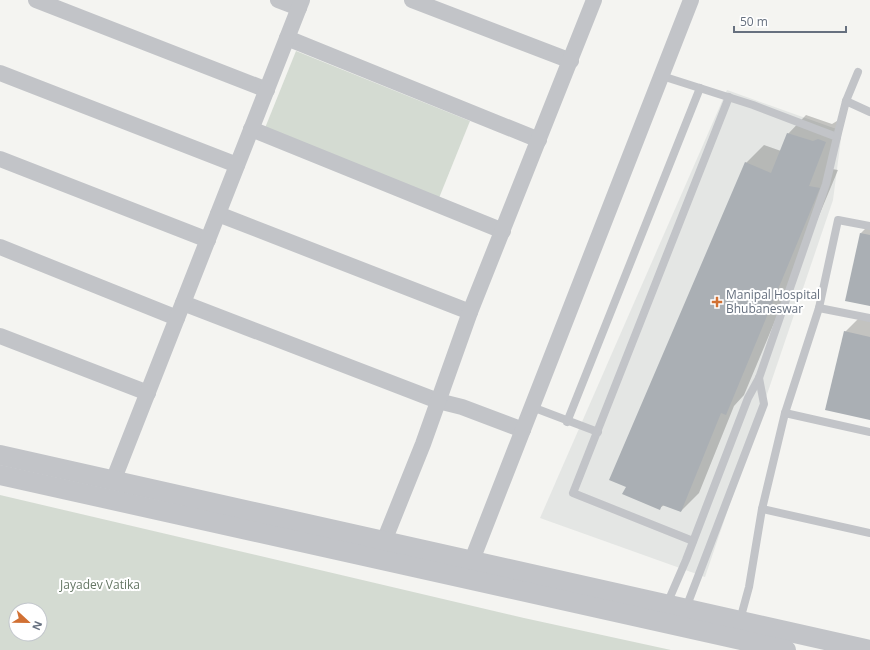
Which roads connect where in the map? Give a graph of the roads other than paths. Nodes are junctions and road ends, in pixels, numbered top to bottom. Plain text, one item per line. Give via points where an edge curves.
1 (278, 0) edge
2 (412, 0) edge
3 (594, 0) edge
4 (691, 0) edge
5 (46, 2) edge
6 (301, 4) edge
7 (287, 38) junction
8 (571, 61) junction
9 (858, 72) dead end
10 (0, 73) edge
11 (662, 76) junction
12 (700, 88) junction
13 (267, 90) junction
14 (729, 97) junction
15 (846, 101) junction
16 (870, 112) edge
17 (251, 130) junction
18 (837, 137) junction
19 (539, 140) junction
20 (0, 159) edge
21 (237, 165) junction
22 (218, 214) junction
23 (870, 226) edge
24 (503, 231) junction
25 (208, 240) junction
26 (0, 247) edge
27 (183, 303) junction
28 (819, 308) junction
29 (470, 312) junction
30 (177, 318) junction
31 (870, 318) edge
32 (0, 336) edge
33 (759, 378) junction
34 (148, 393) junction
35 (438, 401) junction
36 (532, 407) junction
37 (785, 414) junction
38 (567, 422) junction
39 (523, 430) junction
40 (598, 432) junction
41 (870, 432) edge
42 (0, 456) edge
43 (0, 474) edge
44 (114, 481) junction
45 (762, 509) junction
46 (870, 533) edge
47 (384, 540) junction
48 (693, 541) junction
49 (472, 560) junction
50 (676, 606) junction
51 (645, 609) junction
52 (740, 620) junction
53 (786, 650) edge
54 (870, 650) edge

1 - 6 street
2 - 8 street
3 - 8 street
4 - 11 street
5 - 13 street
6 - 7 street
7 - 13 street
7 - 19 street
8 - 19 street
9 - 15 lane
10 - 21 street
11 - 12 lane
11 - 36 street
12 - 14 lane
12 - 38 lane
13 - 17 street
14 - 18 lane
14 - 40 lane
15 - 16 lane
15 - 18 lane
17 - 21 street
17 - 24 street
18 - 33 lane via 826,184
19 - 24 street
20 - 25 street
21 - 22 street
22 - 25 street
22 - 29 street
23 - 28 lane via 838,220
24 - 29 street
25 - 27 street
26 - 30 street
27 - 30 street
27 - 35 street
28 - 31 lane
28 - 37 lane
29 - 35 street
30 - 34 street
32 - 34 street
33 - 48 lane via 748,398
33 - 50 lane via 764,404
34 - 44 street
35 - 39 street via 462,407
35 - 47 street
36 - 38 lane
36 - 39 street
37 - 41 lane
37 - 45 lane
38 - 40 lane
39 - 49 street
40 - 48 lane via 573,493
42 - 44 street
43 - 51 street
44 - 47 street
45 - 46 lane
45 - 52 lane via 749,587
47 - 49 street
48 - 50 lane
49 - 51 street
50 - 51 street
50 - 52 street
51 - 53 street
52 - 54 street

